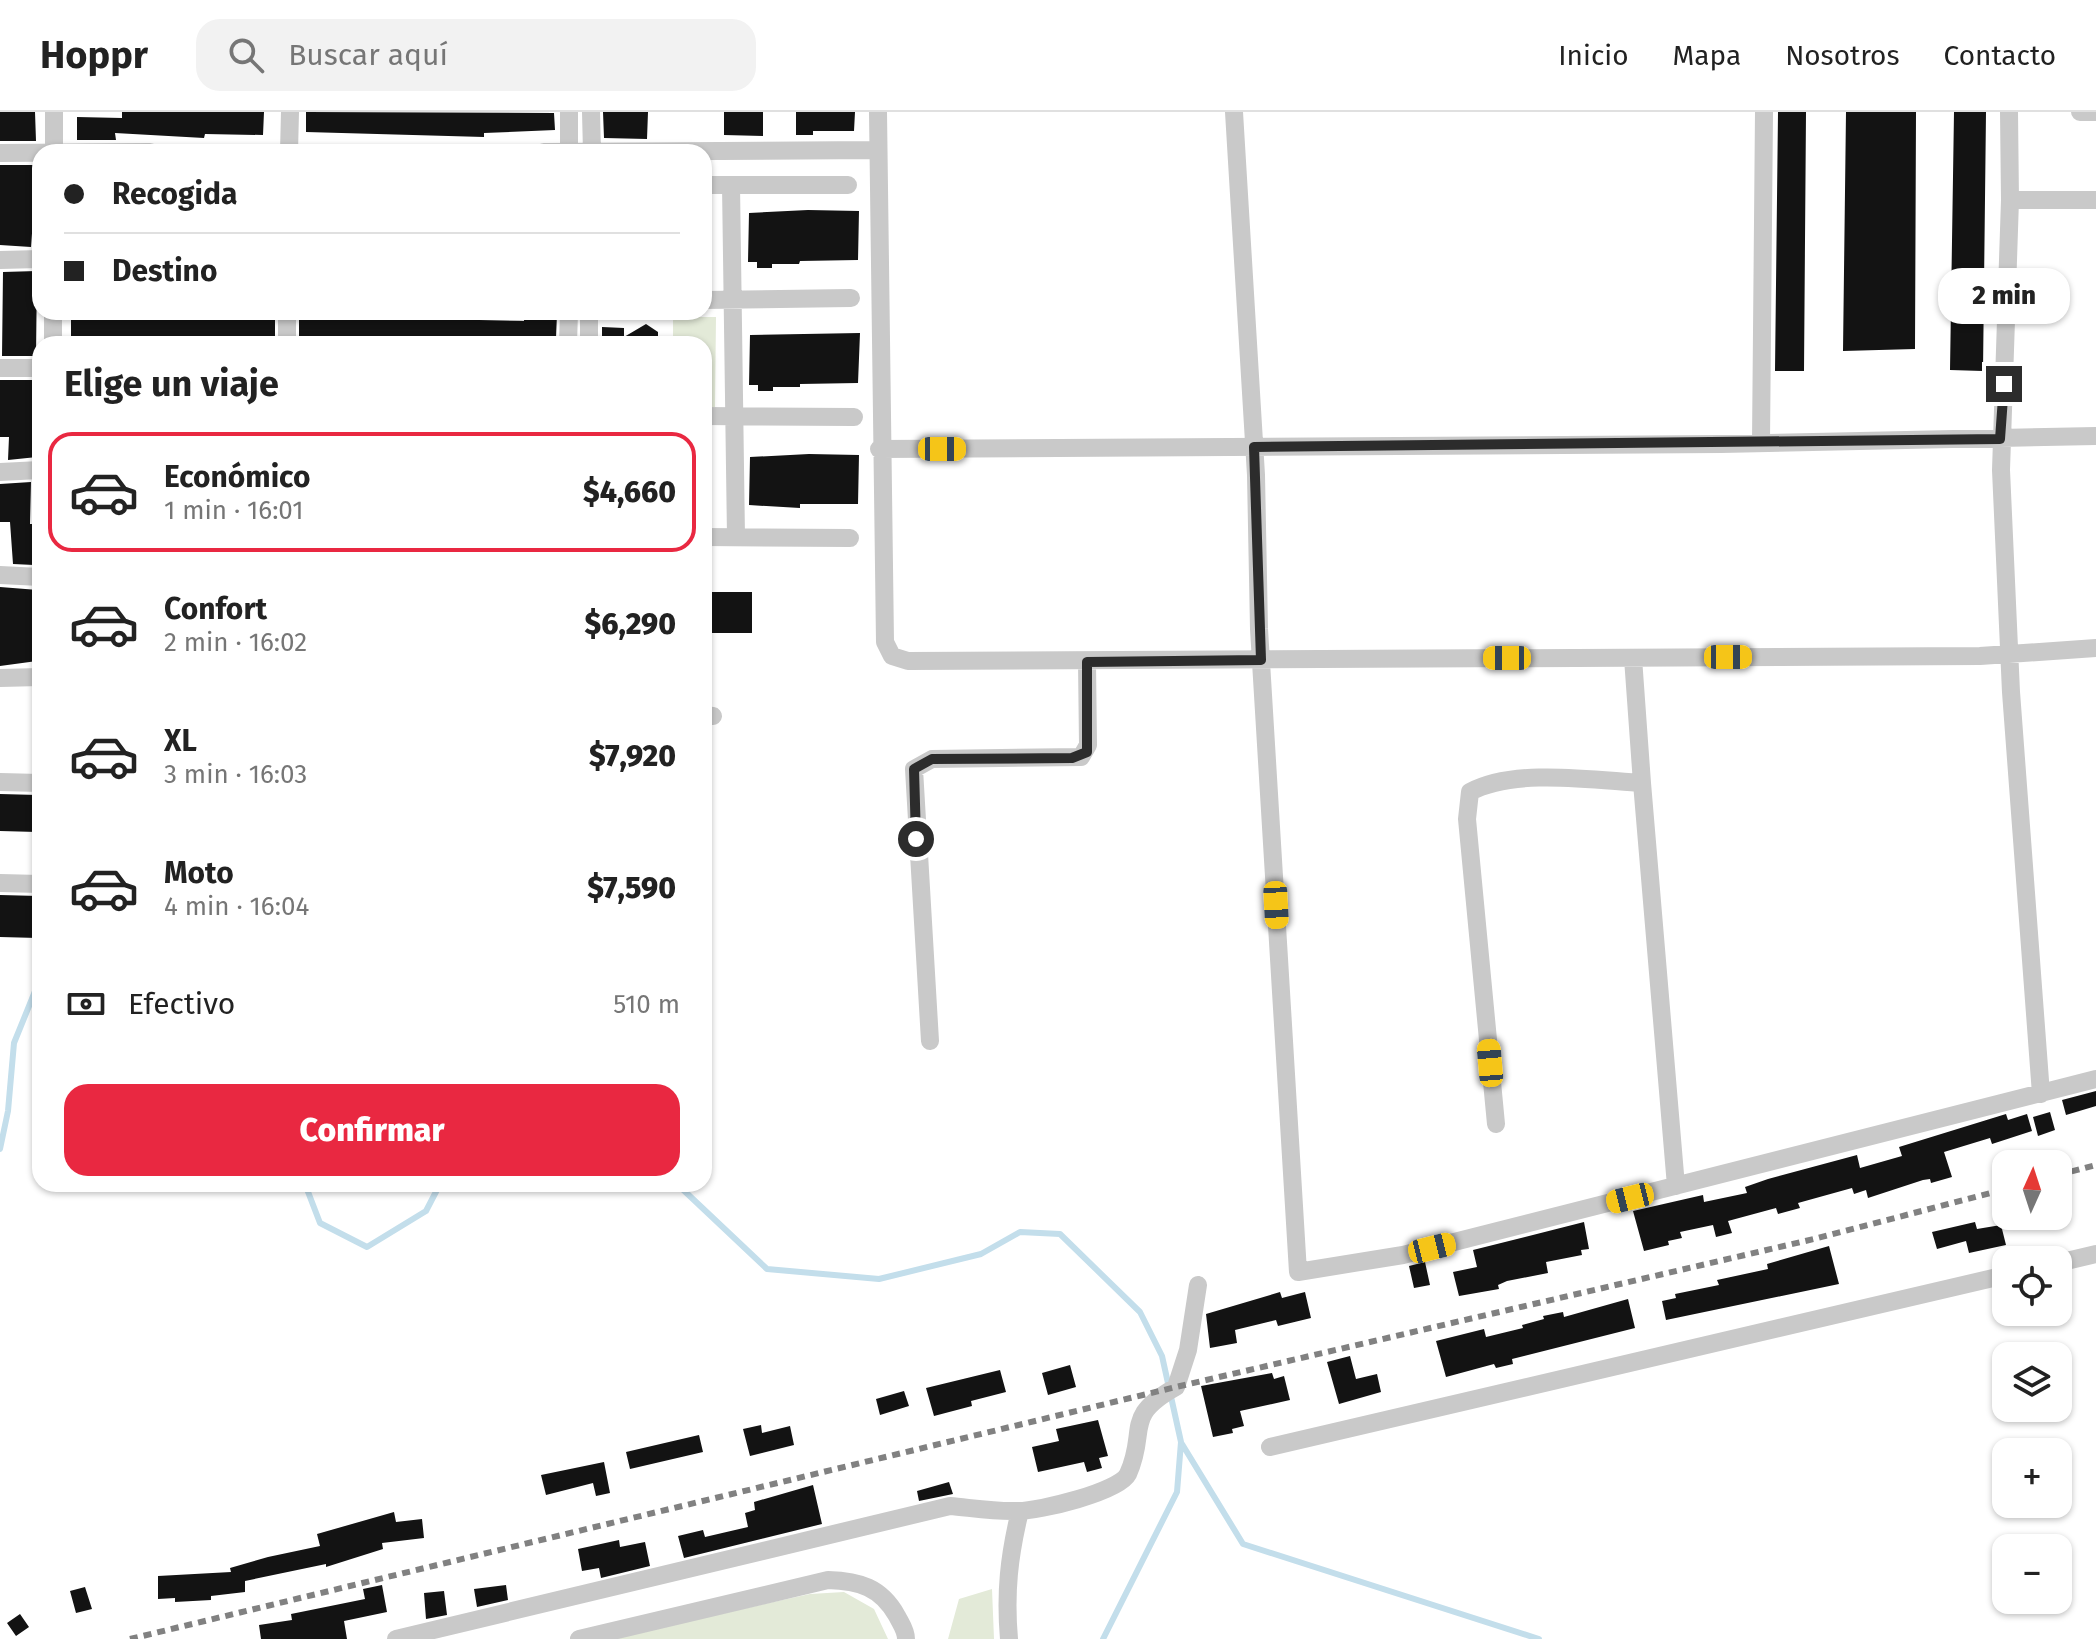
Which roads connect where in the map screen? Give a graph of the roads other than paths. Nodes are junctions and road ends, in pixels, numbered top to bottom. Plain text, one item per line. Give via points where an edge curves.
1 (54, 112) edge
2 (290, 112) edge
3 (569, 112) edge
4 (591, 112) edge
5 (878, 112) edge
6 (1234, 112) edge
7 (1764, 112) edge
8 (2009, 112) edge
9 (2080, 112) edge
10 (2096, 112) edge
11 (54, 144) edge
12 (289, 144) edge
13 (569, 144) edge
14 (592, 144) edge
15 (877, 150) junction
16 (712, 151) edge
17 (32, 152) edge
18 (0, 153) edge
19 (712, 185) edge
20 (731, 185) junction
21 (848, 185) dead end
22 (2010, 200) junction
23 (2096, 200) edge
24 (32, 259) edge
25 (0, 260) edge
26 (851, 298) dead end
27 (731, 299) junction
28 (712, 300) edge
29 (0, 368) edge
30 (32, 368) edge
31 (712, 416) edge
32 (735, 416) junction
33 (854, 417) dead end
34 (2096, 436) edge
35 (2000, 439) junction
36 (1761, 442) junction
37 (1254, 447) junction
38 (879, 449) junction
39 (32, 470) edge
40 (0, 472) edge
41 (712, 537) edge
42 (736, 537) junction
43 (850, 538) dead end
44 (0, 575) edge
45 (32, 577) edge
46 (2096, 648) edge
47 (2010, 655) junction
48 (1633, 658) junction
49 (1261, 660) junction
50 (1087, 662) junction
51 (32, 677) edge
52 (0, 678) edge
53 (0, 782) edge
54 (32, 783) edge
55 (1642, 783) junction
56 (0, 883) edge
57 (32, 884) edge
58 (930, 1041) dead end
59 (2096, 1079) edge
60 (2041, 1094) junction
61 (1496, 1124) dead end
62 (1676, 1186) junction
63 (2096, 1254) edge
64 (2072, 1260) edge
65 (1992, 1278) edge
66 (1198, 1285) dead end
67 (1270, 1447) dead end
68 (1020, 1511) junction
69 (396, 1639) edge
70 (579, 1639) edge
71 (906, 1639) edge
72 (1009, 1639) edge

1 - 11 street
2 - 12 street
3 - 13 street
4 - 14 street
5 - 15 street
6 - 37 street
7 - 36 street
8 - 22 street
9 - 10 street
15 - 16 street
15 - 38 street
17 - 18 street
19 - 20 street
20 - 21 street
20 - 27 street
22 - 23 street
22 - 35 street
24 - 25 street
26 - 27 street
27 - 28 street
27 - 32 street
29 - 30 street
31 - 32 street
32 - 33 street
32 - 42 street
34 - 35 street
35 - 36 street
35 - 47 street
36 - 37 street
37 - 38 street
37 - 49 street
38 - 50 street via 885,642 892,656 908,661
39 - 40 street
41 - 42 street
42 - 43 street
44 - 45 street
46 - 47 street
47 - 48 street
47 - 60 street
48 - 49 street
48 - 55 street
49 - 50 street
49 - 62 street via 1298,1272 1403,1255
50 - 58 street via 1088,745 1081,757 932,759 914,769
51 - 52 street
53 - 54 street
55 - 61 street via 1566,778 1487,783 1470,792 1467,819
55 - 62 street
56 - 57 street
59 - 60 street
60 - 62 street
63 - 64 street
65 - 67 street
66 - 68 street via 1184,1367 1176,1387 1141,1414 1127,1474 1109,1489
68 - 69 street via 950,1506
68 - 72 street via 1008,1558
70 - 71 street via 828,1580 857,1581 876,1590 891,1605

